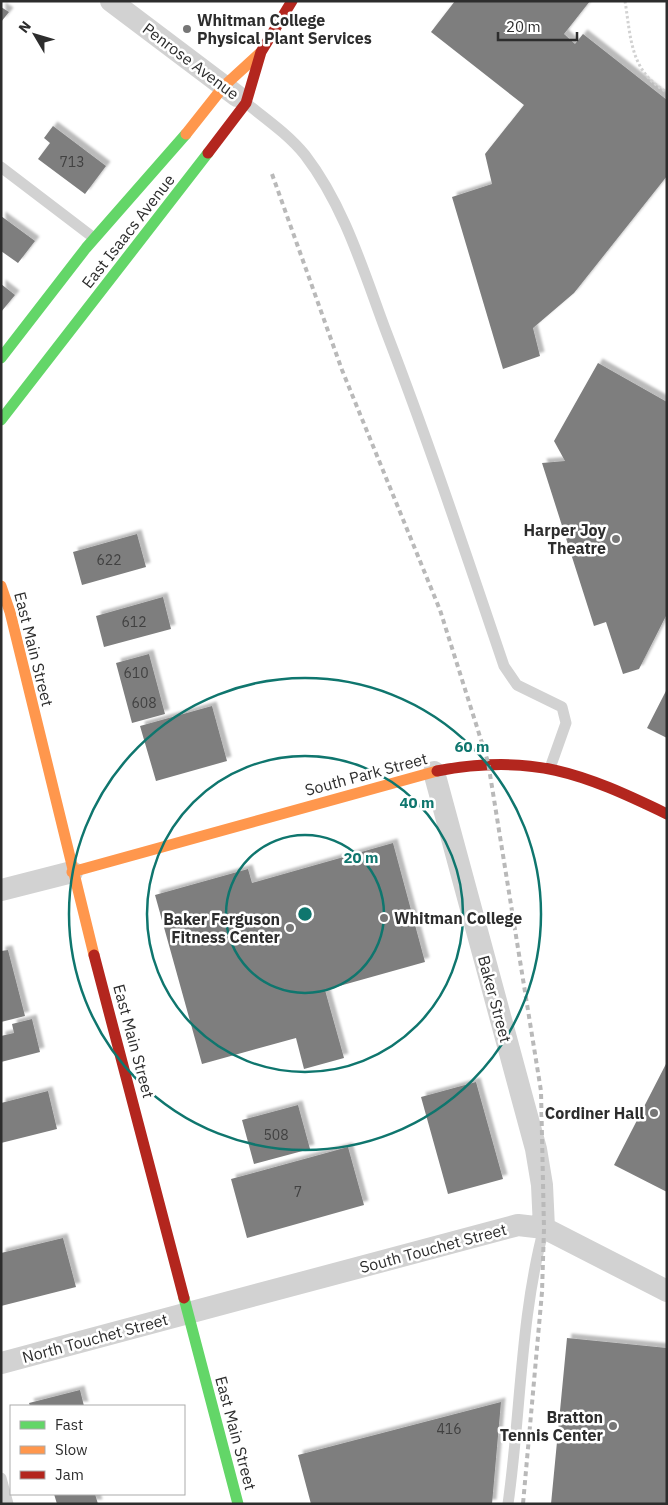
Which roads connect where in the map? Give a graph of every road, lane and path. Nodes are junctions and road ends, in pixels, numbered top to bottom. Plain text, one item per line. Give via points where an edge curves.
1 (111, 1) edge
2 (292, 1) edge
3 (625, 1) edge
4 (261, 52) junction
5 (224, 86) junction
6 (667, 92) edge
7 (246, 103) junction
8 (1, 167) edge
9 (94, 238) junction
10 (1, 358) edge
11 (1, 420) edge
12 (1, 586) edge
13 (550, 768) junction
14 (434, 772) junction
15 (667, 814) edge
16 (72, 872) junction
17 (1, 890) edge
18 (544, 1228) junction
19 (667, 1291) edge
20 (189, 1313) junction
21 (1, 1363) edge
22 (1, 1478) edge
23 (8, 1504) edge
24 (238, 1504) edge
25 (508, 1504) edge

1 - 5 street, Penrose Avenue
2 - 4 main road, East Isaacs Avenue
3 - 6 path via 635,61 656,86
4 - 5 main road, East Isaacs Avenue
4 - 7 main road, East Isaacs Avenue
5 - 7 street, Penrose Avenue
5 - 9 main road, East Isaacs Avenue via 195,124
7 - 11 main road, East Isaacs Avenue
7 - 13 lane via 304,154 322,180 344,223 428,441 504,666 517,685 562,707 566,723
8 - 9 lane
9 - 10 main road, East Isaacs Avenue
12 - 16 main road, East Main Street
13 - 14 main road, South Park Street via 515,762 488,762
13 - 15 main road, South Park Street via 613,788
14 - 16 main road, South Park Street
14 - 18 street, Baker Street via 536,1149
16 - 17 street
16 - 20 main road, East Main Street
18 - 19 street, South Touchet Street
18 - 20 street, South Touchet Street via 518,1225
18 - 25 lane via 528,1303
20 - 21 street, North Touchet Street
20 - 24 main road, East Main Street
22 - 23 lane

